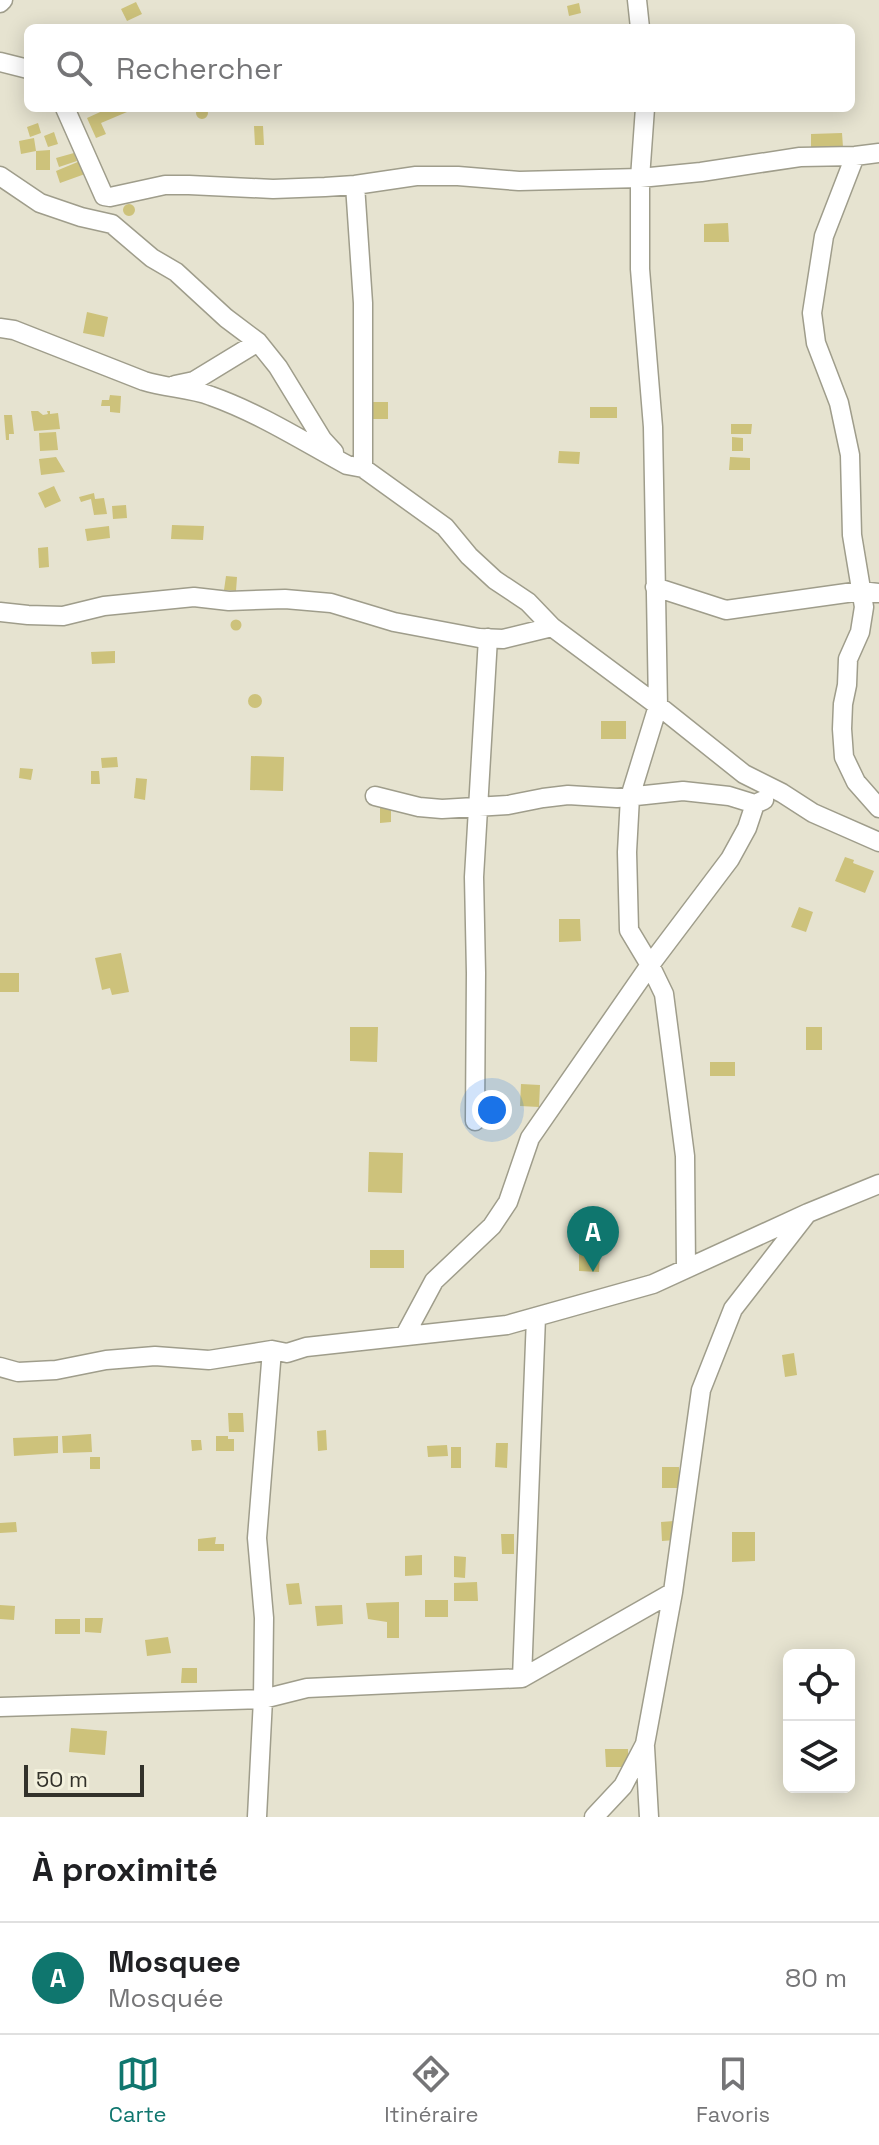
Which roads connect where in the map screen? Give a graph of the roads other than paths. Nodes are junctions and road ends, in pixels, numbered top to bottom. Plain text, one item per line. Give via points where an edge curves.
1 (637, 0) edge
2 (640, 24) edge
3 (0, 62) edge
4 (24, 68) edge
5 (67, 112) edge
6 (645, 112) edge
7 (879, 153) edge
8 (855, 156) junction
9 (0, 176) edge
10 (640, 178) junction
11 (355, 185) junction
12 (0, 328) edge
13 (258, 342) junction
14 (164, 387) junction
15 (355, 466) junction
16 (655, 587) junction
17 (873, 589) edge
18 (0, 612) edge
19 (552, 627) junction
20 (488, 638) junction
21 (658, 706) junction
22 (782, 793) junction
23 (375, 796) dead end
24 (630, 797) junction
25 (755, 804) junction
26 (477, 806) junction
27 (879, 808) edge
28 (879, 842) edge
29 (650, 965) junction
30 (475, 1121) dead end
31 (879, 1184) edge
32 (808, 1213) junction
33 (686, 1268) junction
34 (536, 1317) junction
35 (405, 1335) junction
36 (272, 1350) junction
37 (0, 1367) edge
38 (673, 1592) junction
39 (522, 1678) junction
40 (263, 1699) junction
41 (0, 1707) edge
42 (645, 1744) junction
43 (257, 1817) edge
44 (594, 1817) edge
45 (649, 1817) edge

1 - 2 street
3 - 4 street
5 - 11 street via 106,197 165,185
6 - 10 street
7 - 8 street
8 - 10 street via 800,157
8 - 17 street via 824,236 812,313 850,455 855,554
9 - 13 street via 40,203 112,224
10 - 11 street via 519,181 416,176
10 - 16 street
11 - 15 street via 363,303
12 - 14 street
13 - 14 street via 194,381
13 - 15 street via 322,439
14 - 15 street via 209,395
15 - 19 street via 445,527 469,556
16 - 17 street via 726,610
16 - 21 street
17 - 27 street via 848,659 842,729 844,757 856,782
18 - 20 street via 63,616 104,606 194,597 285,599 331,603 394,622
19 - 20 street
19 - 21 street
20 - 26 street
21 - 22 street via 744,774
21 - 24 street
22 - 25 street
22 - 28 street
23 - 26 street via 419,807
24 - 25 street via 683,791
24 - 26 street via 568,795
24 - 29 street via 629,930
25 - 29 street via 730,859
26 - 30 street
29 - 33 street via 664,994 685,1156
29 - 35 street via 530,1138 508,1202 492,1226 434,1281
31 - 32 street
32 - 33 street
32 - 38 street via 733,1309 701,1390
33 - 34 street via 653,1284
34 - 35 street
34 - 39 street
35 - 36 street via 287,1353
36 - 37 street via 209,1360 106,1360 56,1370 18,1372
36 - 40 street via 257,1538 264,1618
38 - 39 street
38 - 42 street
39 - 40 street via 307,1688
40 - 41 street
40 - 43 street
42 - 44 street via 623,1786
42 - 45 street

